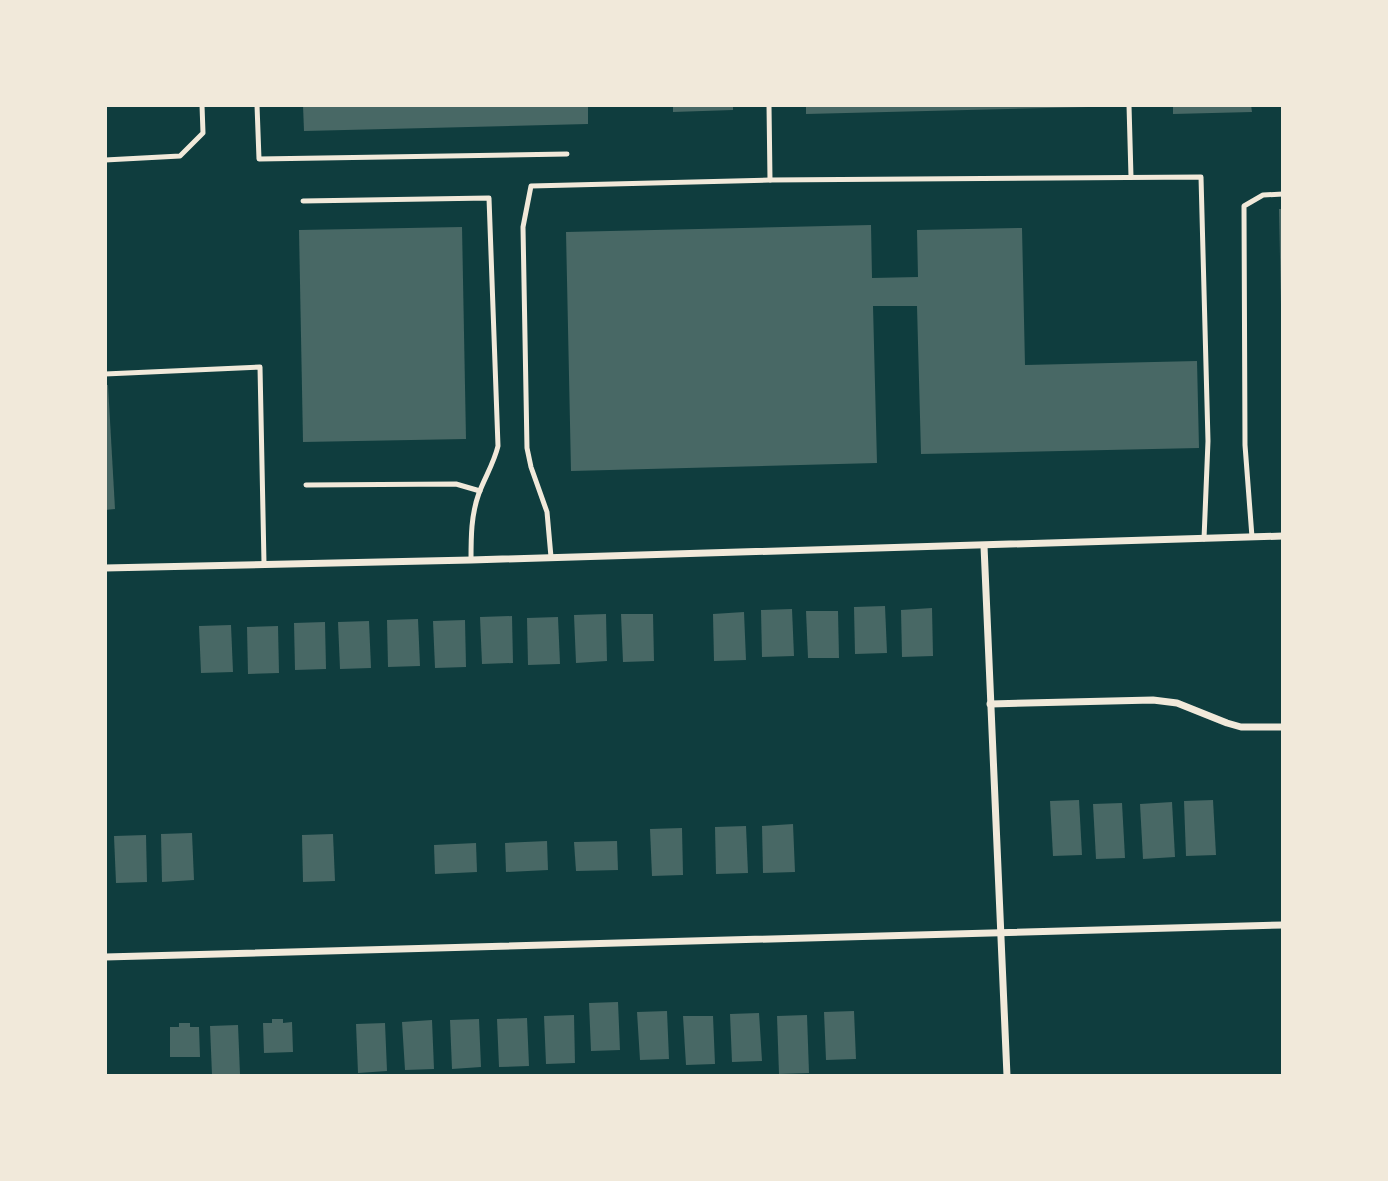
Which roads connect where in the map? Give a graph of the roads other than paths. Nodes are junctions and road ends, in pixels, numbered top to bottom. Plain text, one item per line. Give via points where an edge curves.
1 (202, 105) edge
2 (257, 105) edge
3 (769, 105) edge
4 (1129, 105) edge
5 (567, 154) dead end
6 (105, 160) edge
7 (1131, 177) junction
8 (770, 180) junction
9 (1283, 194) edge
10 (303, 201) dead end
11 (105, 374) edge
12 (306, 485) dead end
13 (480, 491) junction
14 (1283, 536) edge
15 (1252, 537) junction
16 (1203, 538) junction
17 (984, 546) junction
18 (551, 557) junction
19 (471, 560) junction
20 (264, 563) junction
21 (105, 568) edge
22 (990, 704) junction
23 (1283, 727) edge
24 (1283, 925) edge
25 (1000, 932) junction
26 (105, 957) edge
27 (1007, 1076) edge

1 - 6 lane via 203,133 180,156
2 - 5 lane via 259,159
3 - 8 lane
4 - 7 lane
7 - 8 lane
7 - 16 lane via 1201,177 1208,441
8 - 18 lane via 531,186 523,227 527,448 547,512
9 - 15 lane via 1263,195 1244,206 1245,445
10 - 13 lane via 489,198 498,446
11 - 20 lane via 260,367
12 - 13 lane via 456,484
13 - 19 lane via 473,511
14 - 15 street
15 - 16 street
16 - 17 street
17 - 18 street
17 - 22 street
18 - 19 street
19 - 20 street
20 - 21 street
22 - 23 street via 1153,700 1177,703 1241,727
22 - 25 street
24 - 25 street
25 - 26 street
25 - 27 street

